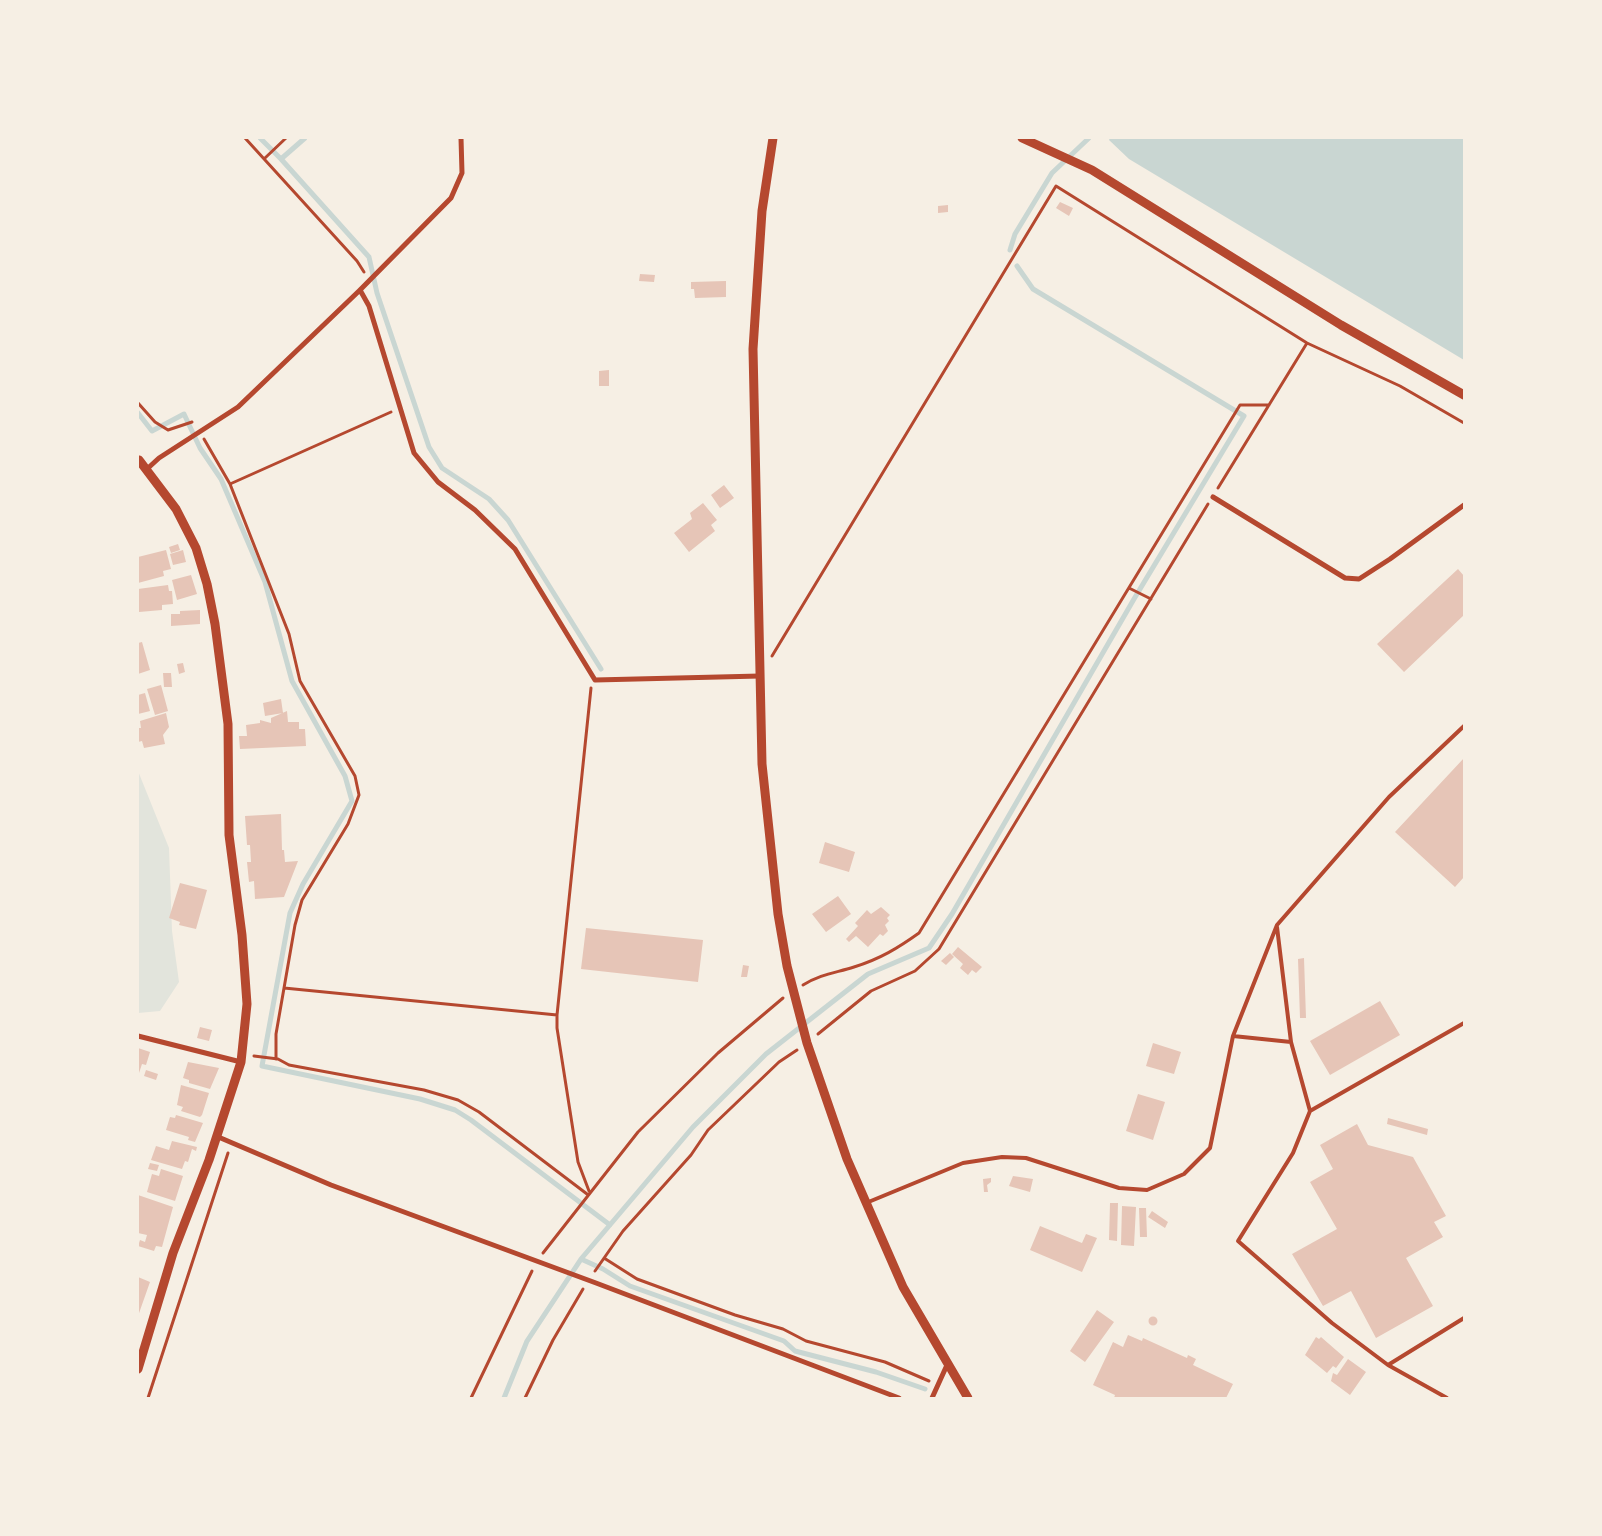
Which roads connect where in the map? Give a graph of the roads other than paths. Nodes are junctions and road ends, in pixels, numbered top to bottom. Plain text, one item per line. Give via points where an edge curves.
1 (461, 138) edge
2 (773, 138) edge
3 (1022, 138) edge
4 (360, 290) junction
5 (1464, 395) edge
6 (138, 460) edge
7 (147, 469) junction
8 (1213, 497) road end
9 (1464, 505) edge
10 (760, 676) junction
11 (1464, 726) edge
12 (1277, 925) junction
13 (1464, 1024) edge
14 (138, 1036) edge
15 (1232, 1036) junction
16 (1291, 1042) junction
17 (241, 1062) junction
18 (1310, 1111) junction
19 (216, 1136) junction
20 (866, 1203) junction
21 (1464, 1318) edge
22 (948, 1365) junction
23 (1388, 1365) junction
24 (138, 1369) edge
25 (899, 1398) edge
26 (932, 1398) edge
27 (968, 1398) edge
28 (1447, 1398) edge

1 - 4 street via 462,173 452,198
2 - 10 street via 762,211 753,348
3 - 5 street via 1092,170 1341,324
4 - 7 street via 238,406
4 - 10 street via 369,306 414,453 438,482 475,510 515,548 595,680
6 - 7 street
7 - 17 street via 176,509 196,548 215,624 228,724 229,835 247,1004
8 - 9 street via 1345,578 1359,579
10 - 20 street via 762,764 778,914 807,1043 846,1159
11 - 12 lane via 1389,797
12 - 15 lane
12 - 16 lane
13 - 18 lane
14 - 17 street
15 - 16 lane
15 - 20 lane via 1210,1148 1184,1174 1147,1190 1119,1188 1026,1158 1002,1156 963,1162
16 - 18 lane
17 - 19 street
18 - 23 lane via 1293,1153 1238,1240 1332,1323
19 - 24 street via 173,1253
19 - 25 street via 331,1185
20 - 22 street via 903,1287
21 - 23 lane
22 - 26 street
22 - 27 street
23 - 28 lane

